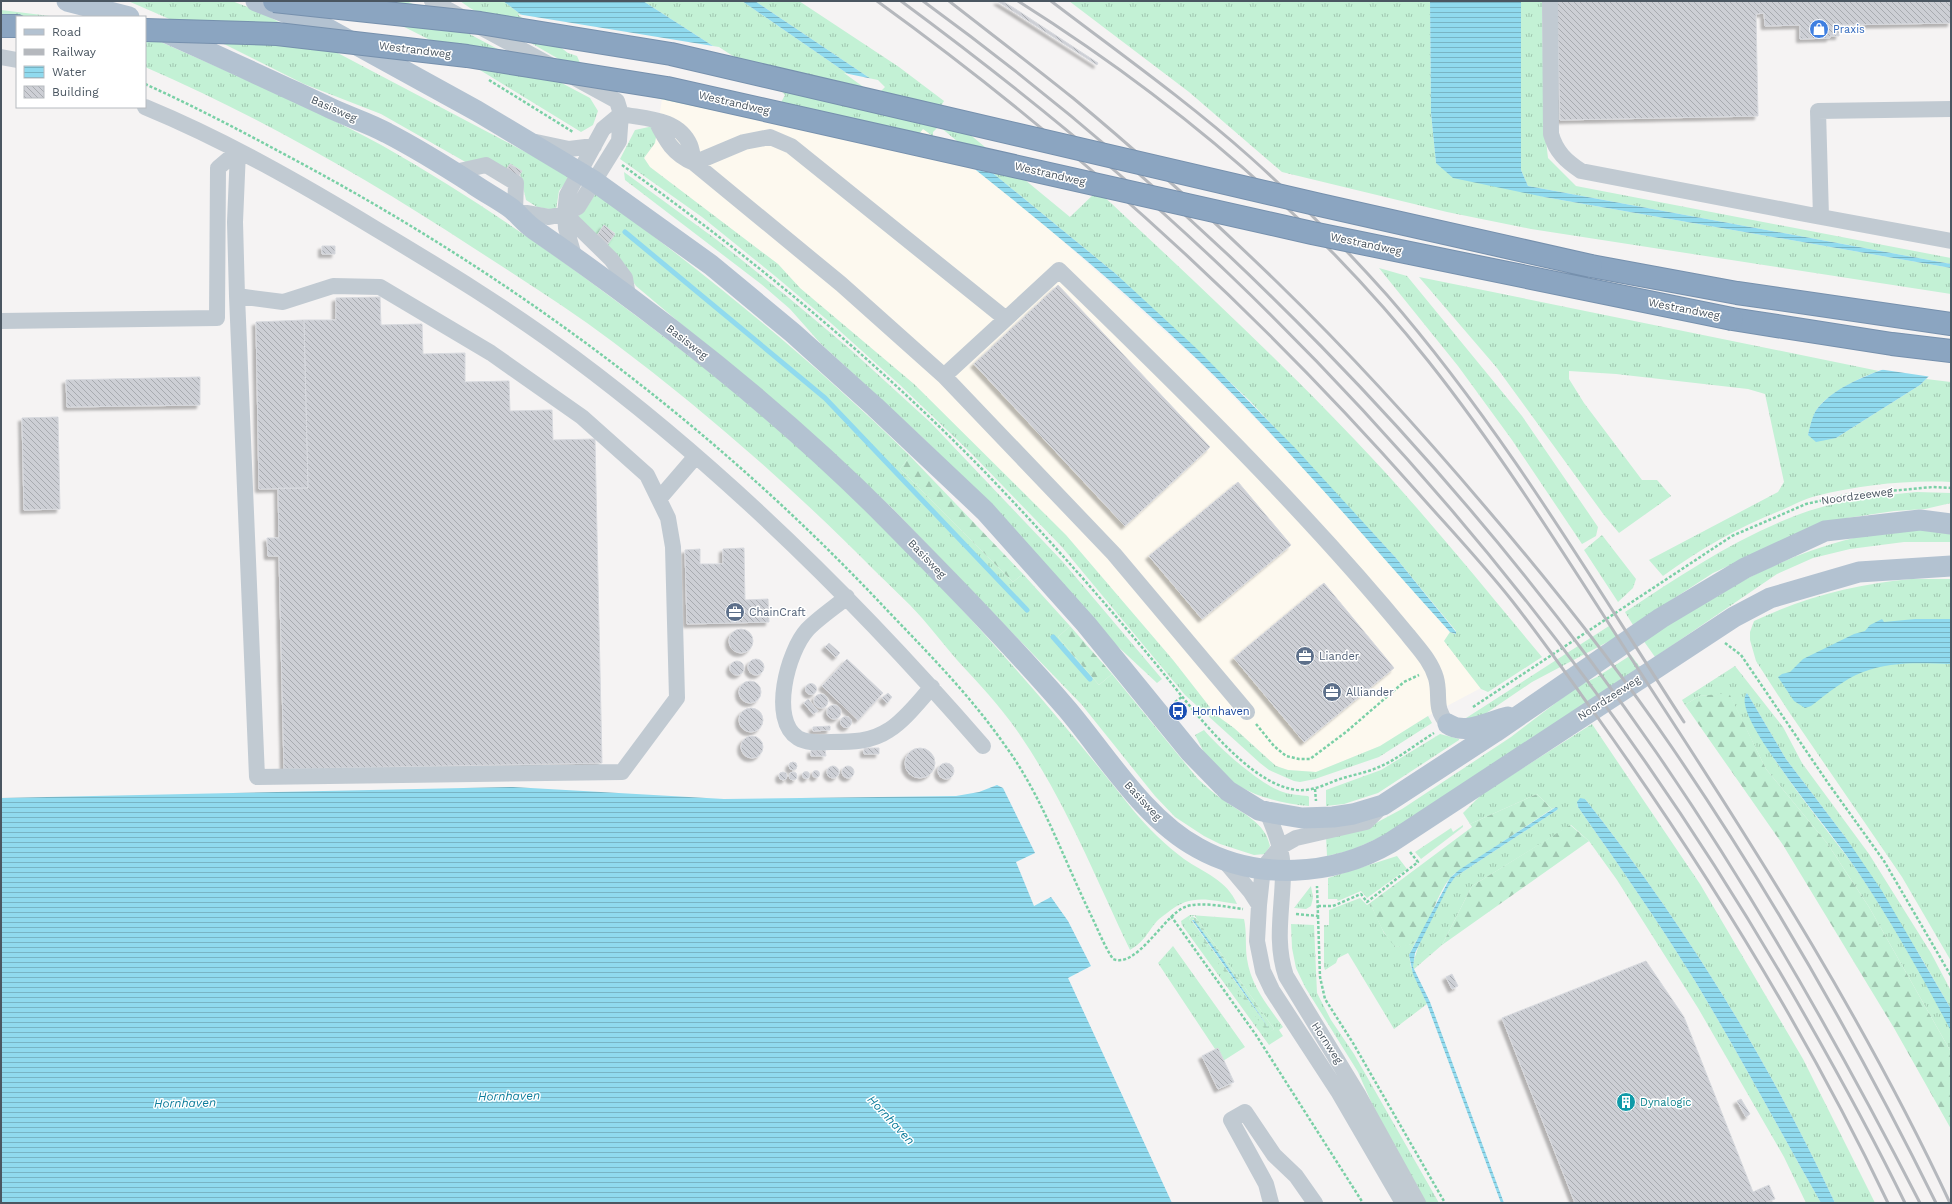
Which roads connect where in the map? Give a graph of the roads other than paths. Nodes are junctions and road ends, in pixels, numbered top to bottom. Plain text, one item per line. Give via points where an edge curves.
1 (67, 1) edge
2 (256, 1) edge
3 (274, 1) edge
4 (432, 1) edge
5 (1550, 1) edge
6 (125, 16) edge
7 (146, 24) edge
8 (1, 26) edge
9 (16, 26) edge
10 (146, 30) edge
11 (1, 57) edge
12 (16, 60) edge
13 (146, 107) edge
14 (1951, 109) edge
15 (621, 114) junction
16 (523, 139) junction
17 (594, 146) junction
18 (238, 151) junction
19 (694, 163) junction
20 (587, 177) junction
21 (515, 211) junction
22 (565, 214) junction
23 (1821, 217) junction
24 (1951, 241) edge
25 (574, 256) junction
26 (237, 296) junction
27 (628, 296) junction
28 (1006, 319) junction
29 (1, 321) edge
30 (1951, 324) edge
31 (1951, 351) edge
32 (944, 376) junction
33 (696, 456) junction
34 (659, 500) junction
35 (1951, 524) edge
36 (1951, 566) edge
37 (847, 597) junction
38 (932, 687) junction
39 (1247, 712) road end
40 (1522, 714) junction
41 (1448, 724) joint
42 (983, 746) dead end
43 (1383, 805) junction
44 (1267, 812) junction
45 (1280, 847) junction
46 (1223, 859) junction
47 (1273, 869) junction
48 (1259, 905) junction
49 (1271, 1203) edge
50 (1314, 1203) edge
51 (1403, 1203) edge
52 (1418, 1203) edge

1 - 6 main road
2 - 16 main road via 328,29
3 - 30 highway, bridge via 480,23 671,54 1591,266 1737,293
4 - 15 street via 617,101
5 - 23 street via 1550,134 1554,146 1570,164 1581,171 1594,174
7 - 21 main road, Basisweg via 385,132 455,172
8 - 9 highway
10 - 31 highway, Westrandweg, bridge via 277,34 468,56 667,88 1312,233 1675,308 1829,335
11 - 12 street
13 - 18 street
14 - 23 street via 1818,111
15 - 17 street via 603,129
15 - 19 street via 656,121 665,140 680,157
15 - 20 street via 619,141
16 - 17 street via 569,149
16 - 20 main road
17 - 20 street
18 - 26 street via 235,222
18 - 29 street via 218,168 217,318
18 - 33 street via 341,208 469,286 572,356
19 - 28 street via 744,142 770,137 791,146
19 - 32 street via 842,284
20 - 22 street via 578,207
20 - 44 main road via 711,265 794,333 875,406 990,517 1086,624 1191,753 1228,791 1259,810
21 - 22 street, Basisweg via 549,216
21 - 25 main road, Basisweg via 529,226
22 - 25 street
22 - 27 street via 611,259 626,278
23 - 24 street
25 - 27 main road, Basisweg
26 - 34 street via 283,302 333,286 380,287 491,353 582,417 647,475
26 - 34 street via 257,777 622,772 677,698 674,547 668,518
27 - 46 main road, Basisweg via 703,354 830,463 1015,651 1069,711 1120,776 1171,832 1201,850
28 - 32 street
28 - 41 street via 1059,270 1221,429 1328,542 1424,654 1436,680 1438,707
32 - 39 street via 1114,554
33 - 34 street
33 - 37 street via 764,516
35 - 40 main road via 1920,520 1825,531 1745,568 1701,593
36 - 47 main road, Noordzeeweg via 1859,572 1770,598 1712,631 1380,848 1345,863 1317,870
37 - 38 street
37 - 38 street via 807,630 795,653 786,680 783,703 785,722 793,734 813,742 868,740 890,729
38 - 42 street
40 - 41 main road via 1464,729
40 - 43 main road
43 - 44 main road via 1333,817 1302,818
43 - 45 street via 1366,822 1334,831 1316,832
44 - 45 street
45 - 47 street
46 - 47 main road, Basisweg
46 - 48 street
47 - 48 street, Hornweg
47 - 52 street, Hornweg via 1280,956 1286,976 1355,1089
48 - 51 street, Hornweg via 1257,941 1263,971 1272,990 1339,1093
49 - 50 street via 1266,1184 1231,1120 1245,1112 1274,1154 1296,1176

